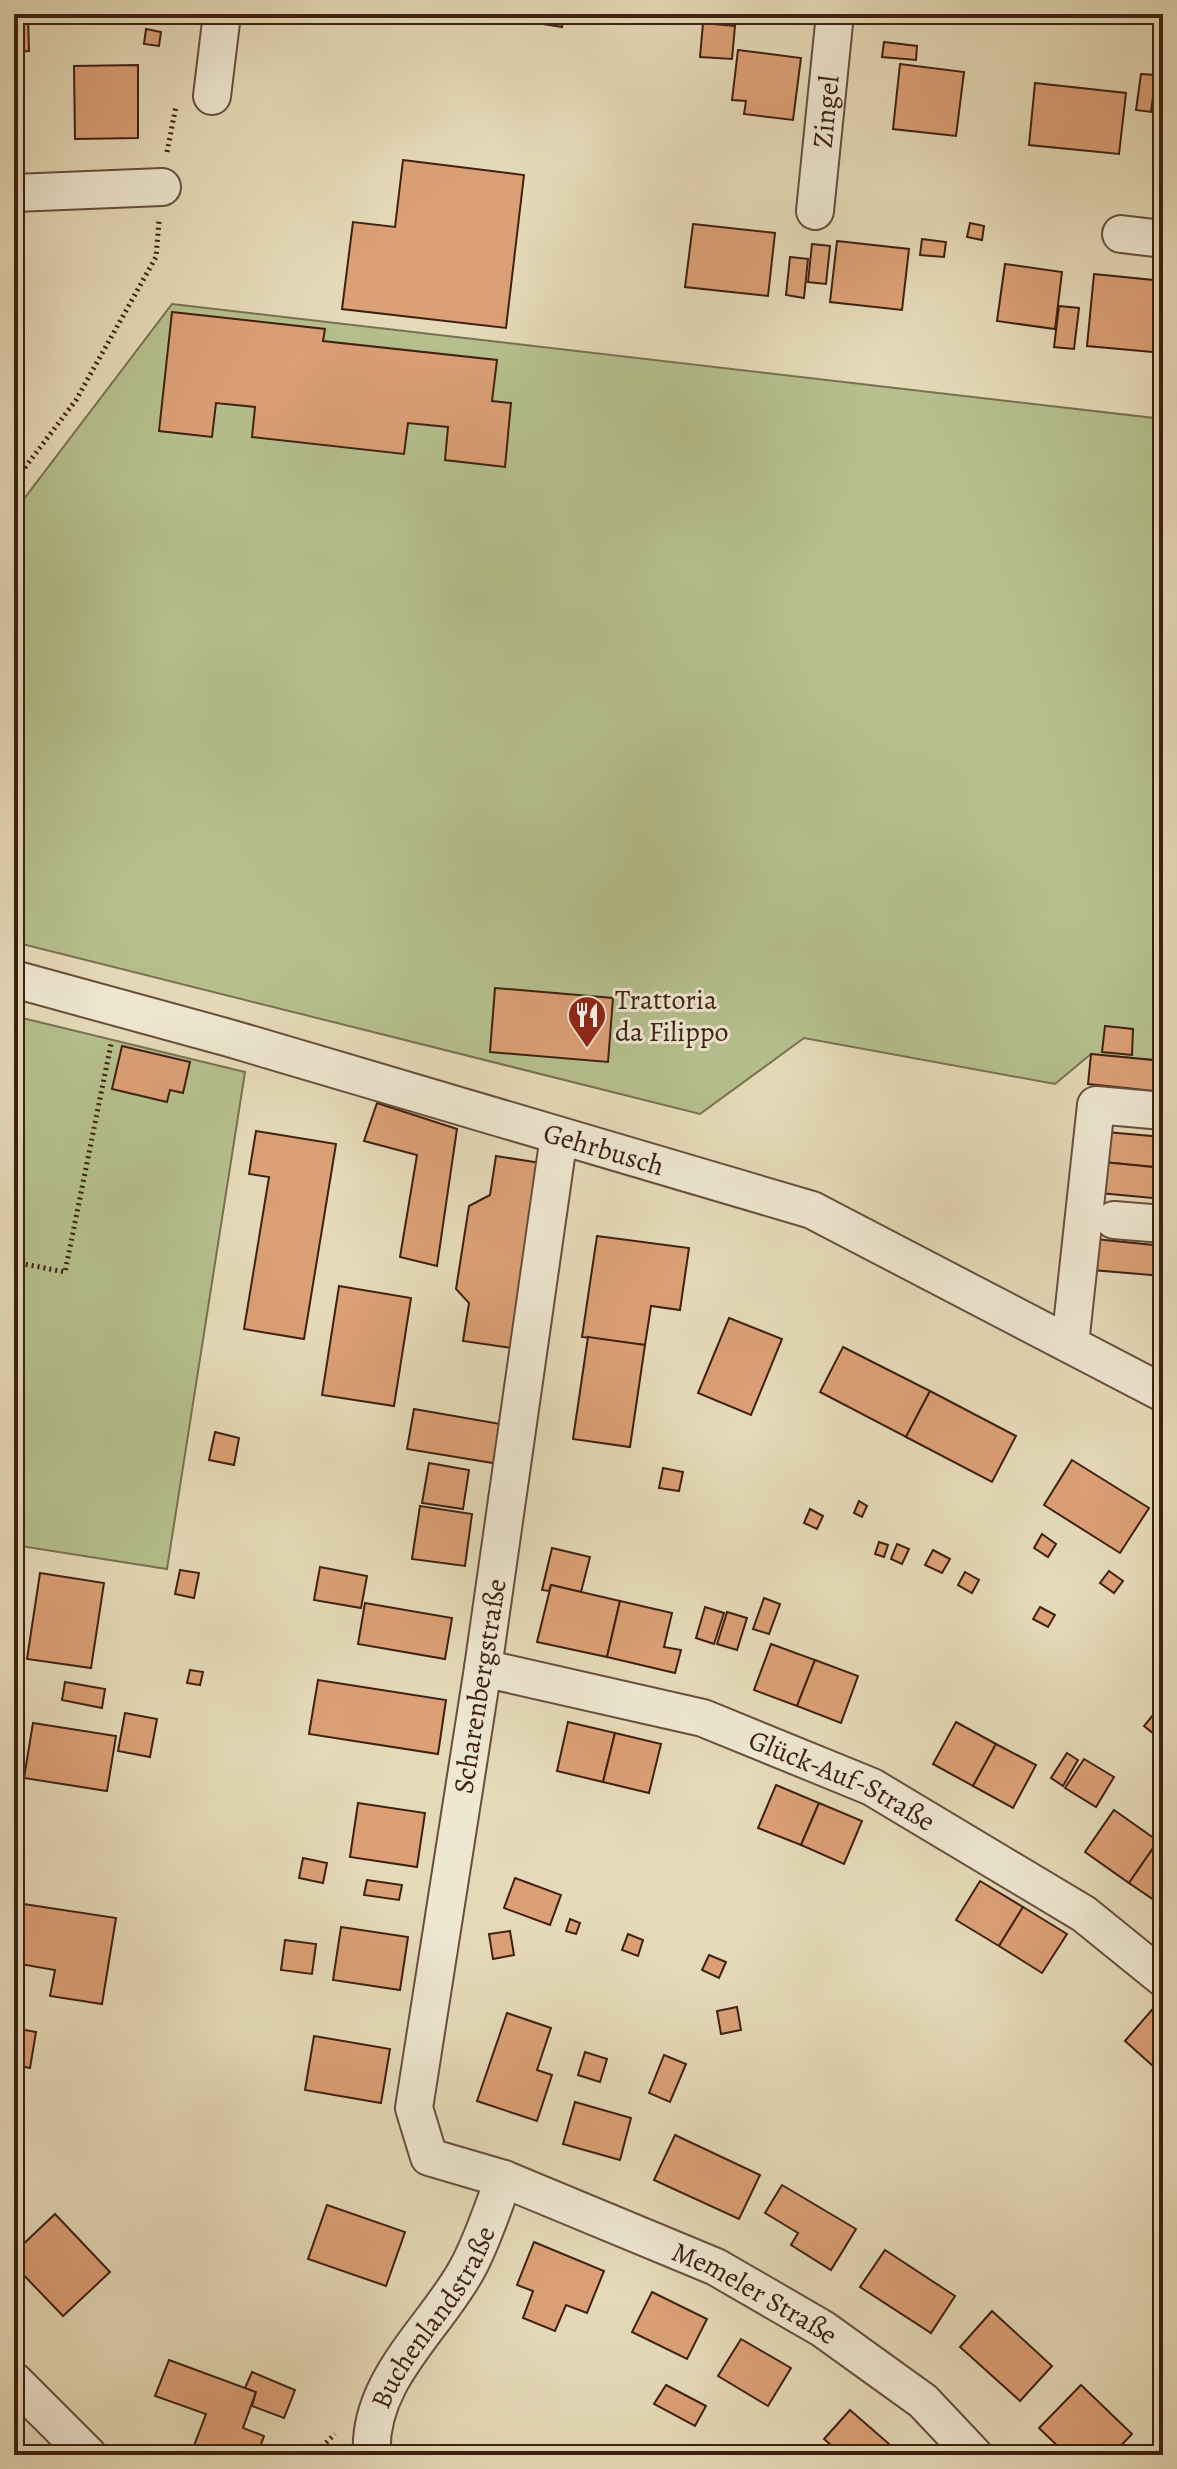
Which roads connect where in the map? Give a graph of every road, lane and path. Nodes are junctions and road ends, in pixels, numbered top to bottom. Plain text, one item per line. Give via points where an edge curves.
1 (222, 14) edge
2 (835, 14) edge
3 (212, 96) dead end
4 (176, 104) dead end
5 (162, 187) junction
6 (14, 193) edge
7 (815, 211) dead end
8 (1121, 234) dead end
9 (1163, 239) edge
10 (14, 482) edge
11 (14, 979) edge
12 (118, 1008) junction
13 (1163, 1111) edge
14 (559, 1136) junction
15 (1114, 1220) dead end
16 (1163, 1224) edge
17 (14, 1262) edge
18 (1070, 1344) junction
19 (1163, 1393) edge
20 (483, 1668) junction
21 (1163, 1978) edge
22 (504, 2179) junction
23 (14, 2381) edge
24 (88, 2455) edge
25 (372, 2455) edge
26 (974, 2455) edge

1 - 3 street
2 - 7 street, Zingel
4 - 5 path
5 - 6 street
5 - 10 path via 156,257 76,400
8 - 9 street
11 - 12 street, Gehrbusch
12 - 14 street, Gehrbusch
12 - 17 path via 65,1272
13 - 18 street via 1096,1105
14 - 18 street, Gehrbusch via 812,1210
14 - 20 street, Scharenbergstraße
15 - 16 street
18 - 19 street, Gehrbusch
20 - 21 street, Glück-Auf-Straße via 703,1718 872,1787 1084,1914
20 - 22 street, Scharenbergstraße via 414,2108 429,2157
22 - 25 street, Buchenlandstraße via 466,2270 386,2386 371,2434
22 - 26 street, Memeler Straße via 716,2267 823,2329 923,2401
23 - 24 street

